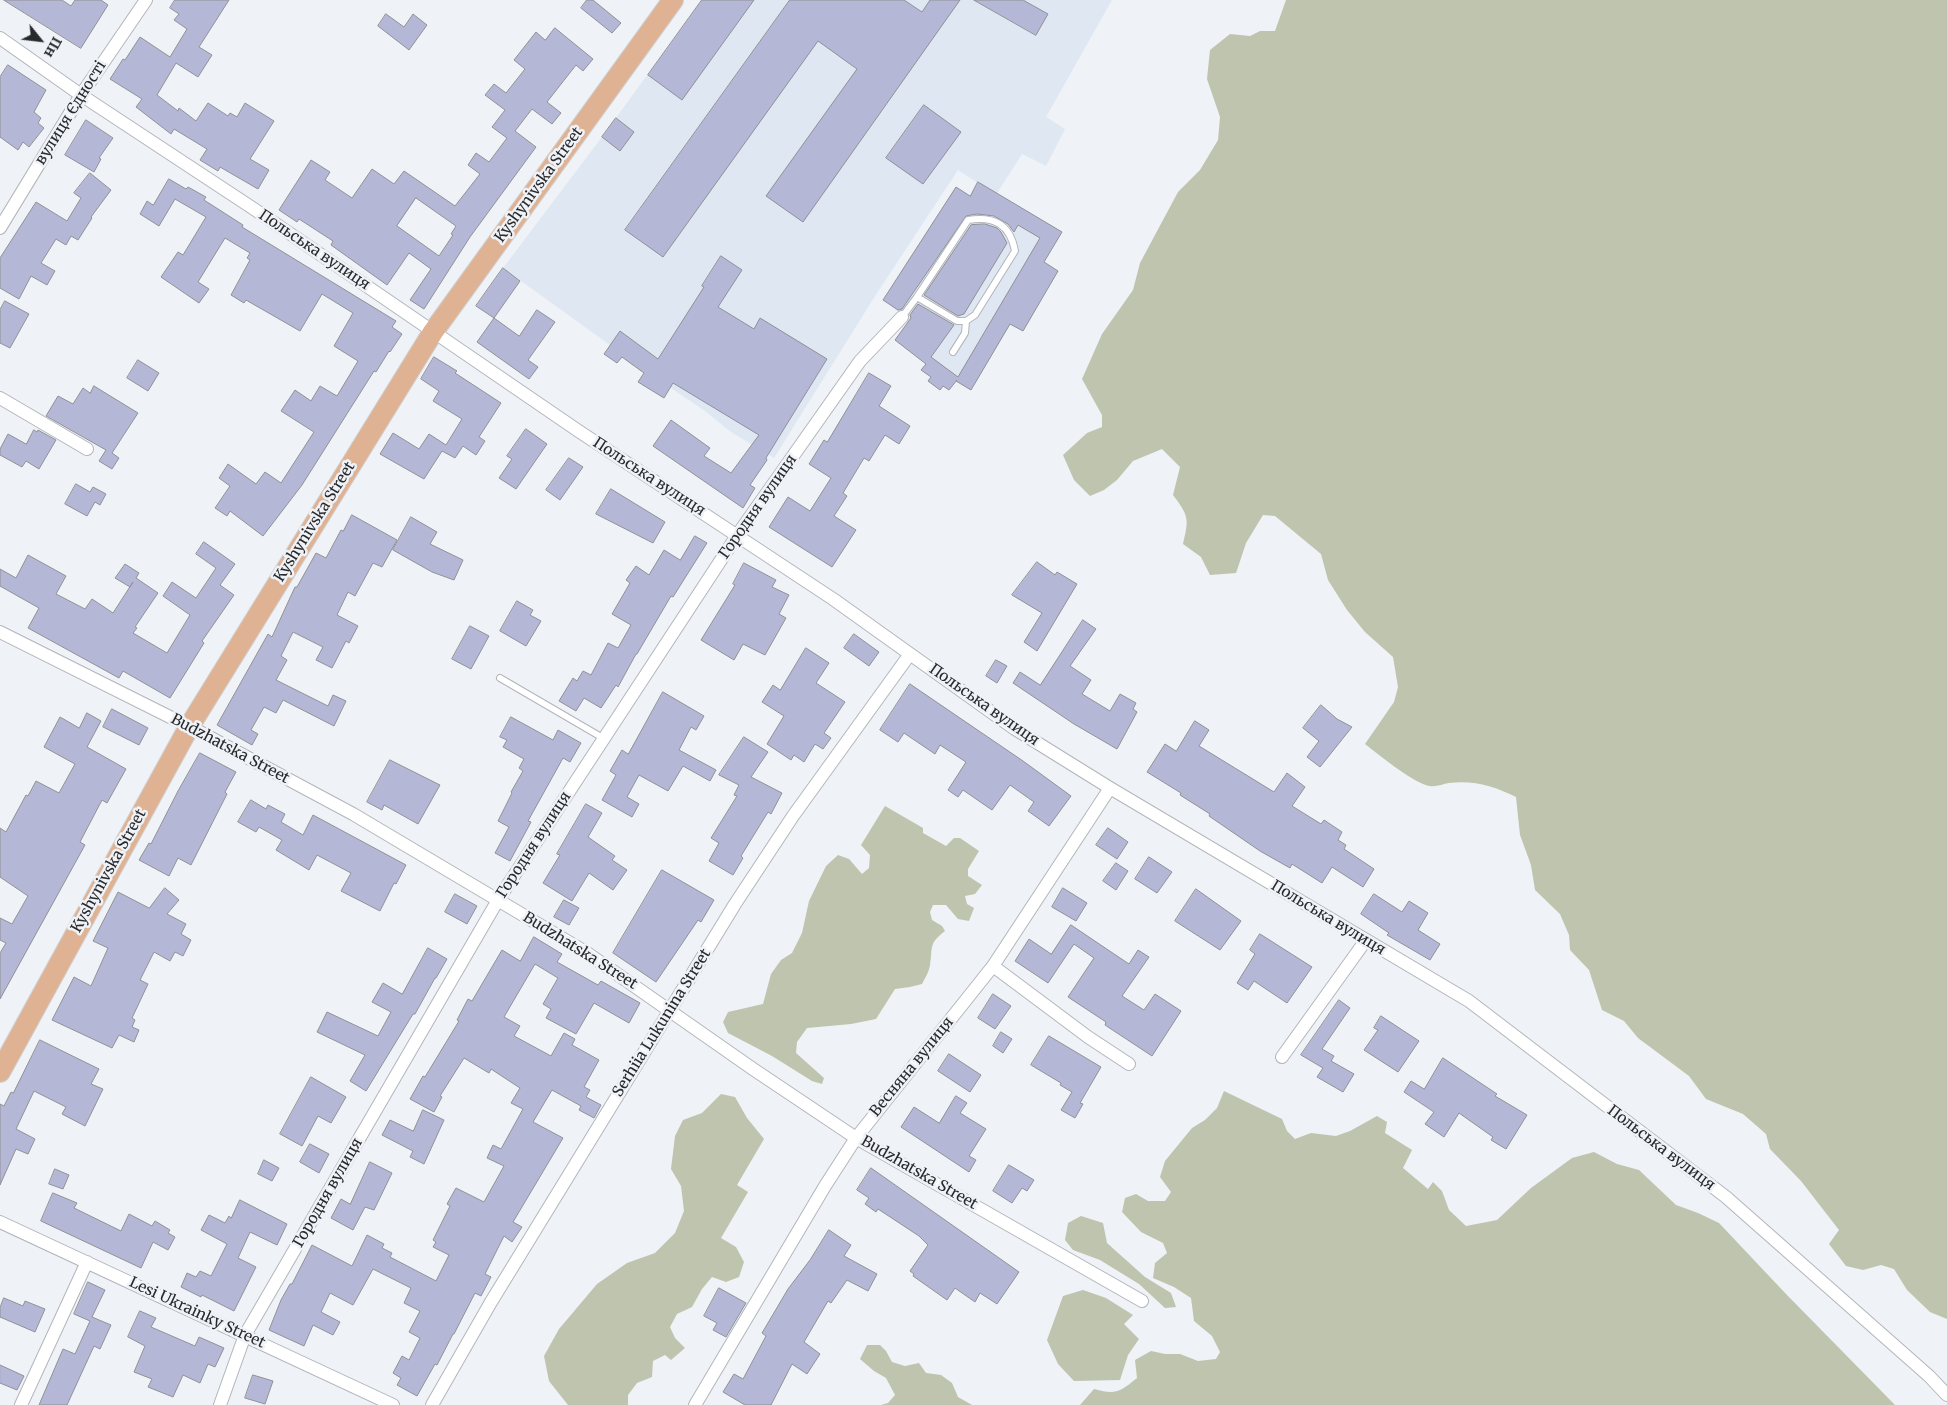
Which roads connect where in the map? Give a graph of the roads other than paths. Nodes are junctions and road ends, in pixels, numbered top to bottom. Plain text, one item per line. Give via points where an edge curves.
1 (146, 0) edge
2 (673, 0) edge
3 (0, 38) edge
4 (81, 95) junction
5 (0, 228) edge
6 (917, 297) junction
7 (902, 317) joint
8 (966, 321) junction
9 (433, 332) junction
10 (953, 352) dead end
11 (0, 398) edge
12 (87, 449) dead end
13 (738, 534) junction
14 (0, 632) edge
15 (910, 654) junction
16 (500, 678) dead end
17 (190, 726) junction
18 (603, 738) junction
19 (1110, 788) junction
20 (498, 900) junction
21 (1366, 940) junction
22 (993, 966) junction
23 (671, 1010) junction
24 (1282, 1057) dead end
25 (1129, 1064) dead end
26 (0, 1072) edge
27 (856, 1138) junction
28 (0, 1222) edge
29 (87, 1262) junction
30 (1142, 1301) dead end
31 (245, 1335) junction
32 (1947, 1395) edge
33 (21, 1405) edge
34 (220, 1405) edge
35 (393, 1405) edge
36 (432, 1405) edge
37 (695, 1405) edge

1 - 4 street, вулиця Єдності
2 - 9 main road, Kyshynivska Street
3 - 4 street, Польська вулиця
4 - 5 street, вулиця Єдності
4 - 9 street, Польська вулиця
6 - 7 lane
6 - 8 lane via 957,321
6 - 8 lane via 968,220 982,218 999,223 1013,238 1015,251 975,316
7 - 13 street, Городня вулиця via 860,361
8 - 10 lane via 965,332
9 - 13 street, Польська вулиця
9 - 17 main road, Kyshynivska Street
11 - 12 street
13 - 15 street, Польська вулиця
13 - 18 street, Городня вулиця
14 - 17 street, Budzhatska Street
15 - 19 street, Польська вулиця via 1015,729
15 - 23 street, Serhiia Lukunina Street via 793,816
16 - 18 lane
17 - 20 street, Budzhatska Street via 354,814
17 - 26 main road, Kyshynivska Street
18 - 20 street, Городня вулиця
19 - 21 street, Польська вулиця
19 - 22 street, Весняна вулиця
20 - 23 street, Budzhatska Street via 587,952
20 - 31 street, Городня вулиця
21 - 24 street
21 - 32 street, Польська вулиця via 1469,1001 1726,1198
22 - 25 street
22 - 27 street, Весняна вулиця
23 - 27 street, Budzhatska Street
23 - 36 street, Serhiia Lukunina Street via 496,1294
27 - 30 street, Budzhatska Street
27 - 37 street, Весняна вулиця
28 - 29 street, Lesi Ukrainky Street
29 - 31 street, Lesi Ukrainky Street
29 - 33 street
31 - 34 street, Городня вулиця
31 - 35 street, Lesi Ukrainky Street

